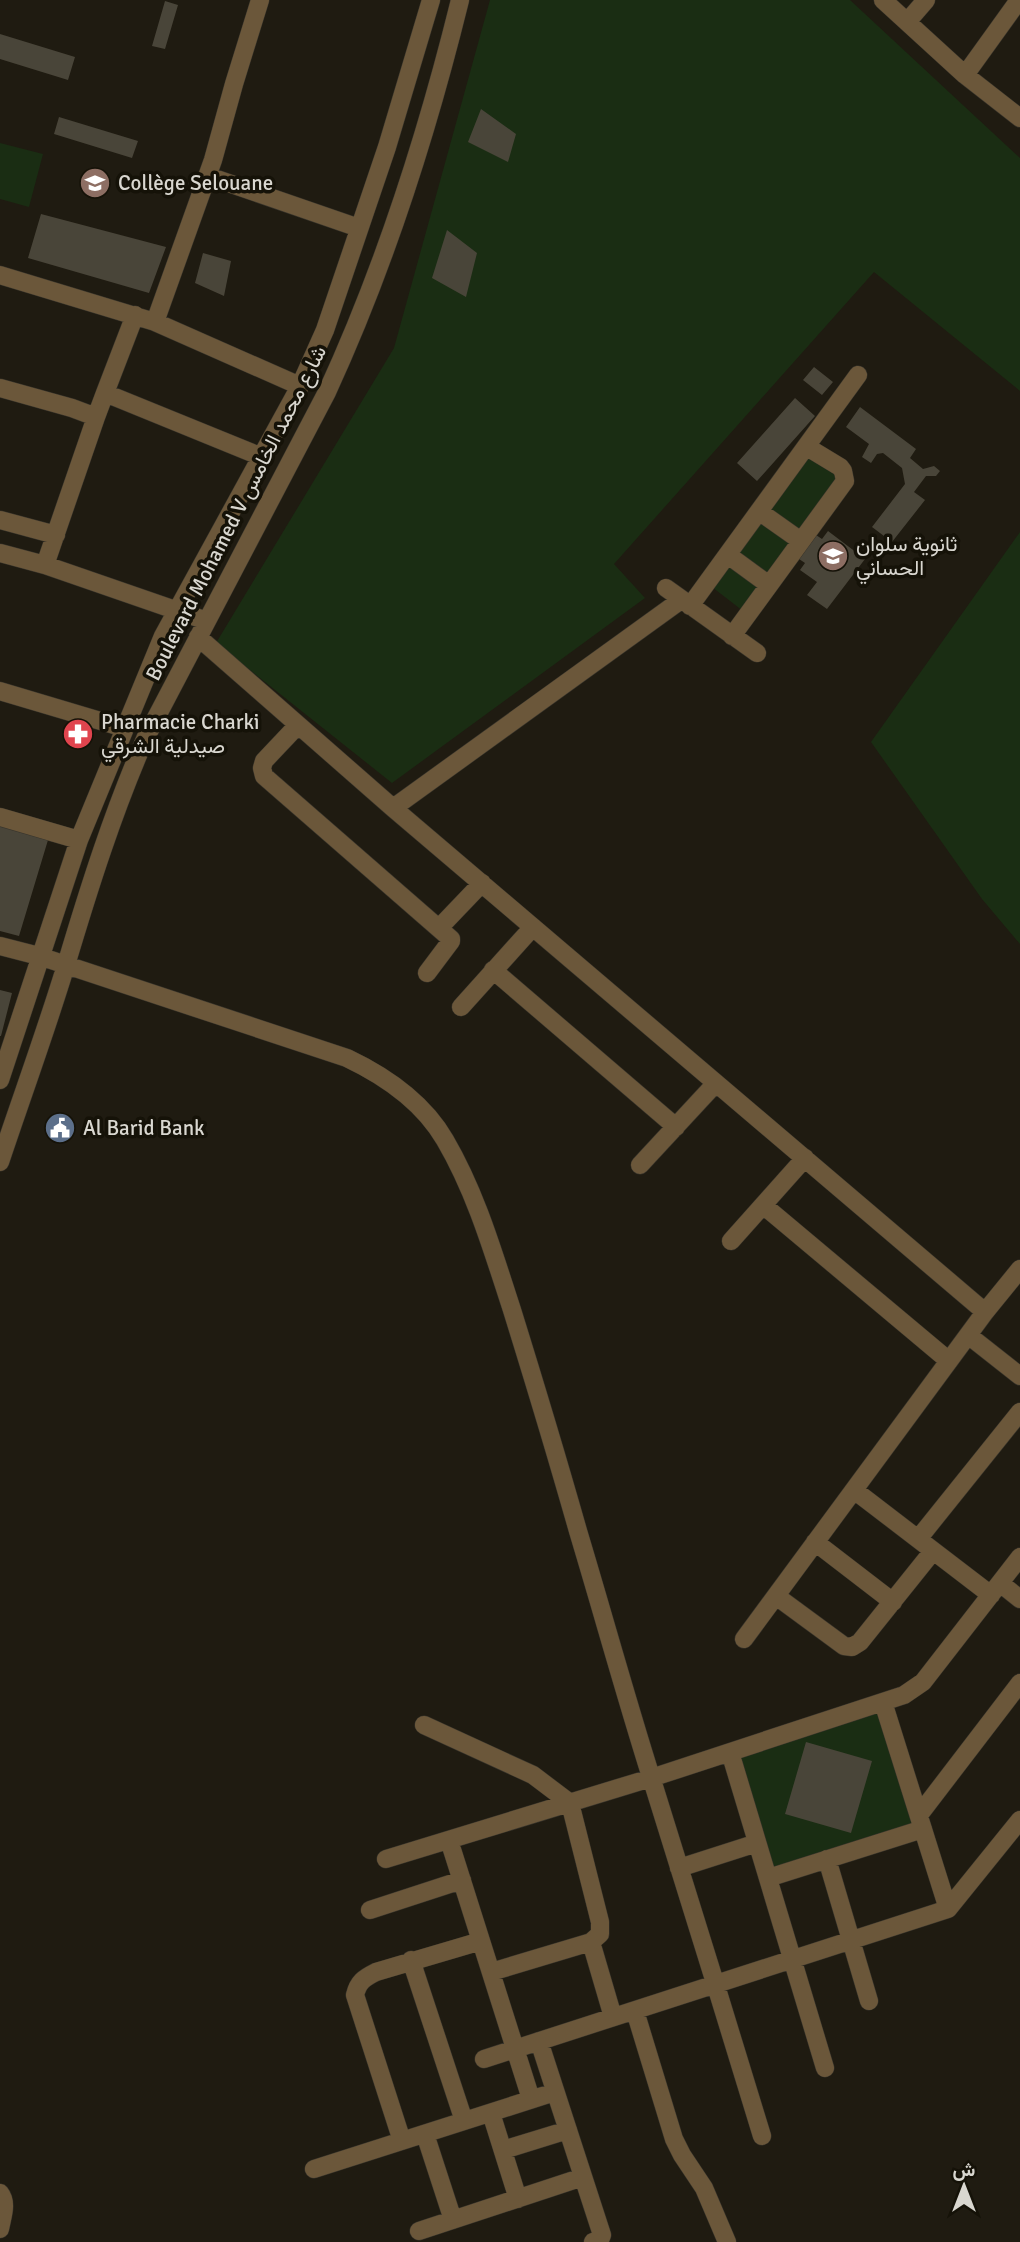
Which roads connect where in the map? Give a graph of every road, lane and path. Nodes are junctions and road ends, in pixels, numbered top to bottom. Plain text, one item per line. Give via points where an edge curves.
1 (260, 0) edge
2 (431, 0) edge
3 (460, 0) edge
4 (883, 0) edge
5 (926, 0) edge
6 (1020, 0) edge
7 (907, 22) junction
8 (965, 75) junction
9 (1020, 118) edge
10 (208, 176) junction
11 (359, 228) junction
12 (0, 275) edge
13 (135, 315) junction
14 (155, 322) junction
15 (858, 376) dead end
16 (300, 386) junction
17 (0, 388) edge
18 (105, 393) junction
19 (96, 417) junction
20 (807, 447) junction
21 (262, 457) junction
22 (760, 512) junction
23 (0, 520) edge
24 (56, 535) junction
25 (801, 541) junction
26 (0, 553) edge
27 (728, 555) junction
28 (45, 565) junction
29 (769, 585) junction
30 (666, 588) dead end
31 (685, 603) junction
32 (178, 609) junction
33 (202, 629) junction
34 (732, 636) junction
35 (757, 653) dead end
36 (0, 691) edge
37 (298, 725) junction
38 (124, 728) junction
39 (394, 808) junction
40 (0, 817) edge
41 (79, 839) junction
42 (482, 883) junction
43 (533, 927) junction
44 (439, 928) junction
45 (0, 946) edge
46 (39, 956) junction
47 (65, 966) junction
48 (493, 970) junction
49 (427, 973) dead end
50 (461, 1007) dead end
51 (2, 1068) edge
52 (716, 1083) junction
53 (676, 1126) junction
54 (805, 1158) junction
55 (0, 1162) edge
56 (640, 1165) dead end
57 (762, 1205) junction
58 (730, 1241) dead end
59 (1017, 1280) edge
60 (985, 1312) junction
61 (968, 1335) junction
62 (949, 1361) junction
63 (1020, 1376) edge
64 (1020, 1412) edge
65 (854, 1490) junction
66 (918, 1539) junction
67 (816, 1542) junction
68 (933, 1551) junction
69 (1020, 1557) edge
70 (995, 1589) junction
71 (776, 1596) junction
72 (1020, 1599) edge
73 (893, 1602) junction
74 (744, 1639) dead end
75 (1020, 1683) edge
76 (883, 1702) junction
77 (424, 1725) dead end
78 (730, 1752) junction
79 (651, 1778) junction
80 (570, 1802) junction
81 (1020, 1820) edge
82 (921, 1822) junction
83 (449, 1840) junction
84 (757, 1843) junction
85 (386, 1859) dead end
86 (827, 1859) junction
87 (679, 1868) junction
88 (768, 1878) junction
89 (462, 1880) junction
90 (948, 1909) junction
91 (370, 1910) dead end
92 (481, 1941) junction
93 (850, 1941) junction
94 (591, 1942) junction
95 (792, 1959) junction
96 (411, 1960) junction
97 (491, 1972) junction
98 (716, 1984) junction
99 (869, 2001) dead end
100 (635, 2011) junction
101 (613, 2017) junction
102 (539, 2041) junction
103 (516, 2049) junction
104 (484, 2059) dead end
105 (825, 2068) dead end
106 (555, 2092) junction
107 (531, 2099) junction
108 (491, 2113) junction
109 (464, 2121) junction
110 (568, 2130) junction
111 (425, 2134) junction
112 (762, 2136) dead end
113 (402, 2141) junction
114 (503, 2150) junction
115 (314, 2169) dead end
116 (583, 2177) junction
117 (0, 2193) edge
118 (518, 2199) junction
119 (453, 2220) junction
120 (0, 2229) edge
121 (419, 2231) dead end
122 (593, 2242) edge
123 (727, 2242) edge

1 - 10 street
2 - 11 street, Boulevard Mohamed V شارع محمد الخامس
3 - 33 street, Boulevard Mohamed V شارع محمد الخامس via 408,188 354,334
4 - 7 street
5 - 7 street
6 - 8 street
7 - 8 street
8 - 9 street
10 - 11 street
10 - 14 street
11 - 16 street, Boulevard Mohamed V شارع محمد الخامس via 325,330
12 - 13 street
13 - 14 street
13 - 18 street
14 - 16 street
15 - 20 street
16 - 21 street, Boulevard Mohamed V شارع محمد الخامس
17 - 19 street
18 - 19 street
18 - 21 street
19 - 24 street
20 - 22 street
20 - 25 street via 840,467 845,481
21 - 32 street, Boulevard Mohamed V شارع محمد الخامس
22 - 25 street
22 - 27 street
23 - 24 street
24 - 28 street
25 - 29 street
26 - 28 street
27 - 29 street
27 - 31 street
28 - 32 street
29 - 34 street
30 - 31 street
31 - 34 street
31 - 39 street
32 - 33 street
32 - 38 street, Boulevard Mohamed V شارع محمد الخامس
33 - 37 street
33 - 47 street, Boulevard Mohamed V شارع محمد الخامس via 127,780
34 - 35 street
36 - 38 street
37 - 39 street
37 - 44 street via 264,761 264,776
38 - 41 street, Boulevard Mohamed V شارع محمد الخامس
39 - 42 street
40 - 41 street
41 - 46 street, Boulevard Mohamed V شارع محمد الخامس
42 - 43 street
42 - 44 street
43 - 48 street
43 - 52 street
44 - 49 street via 451,940
45 - 46 street
46 - 47 street
46 - 51 street, Boulevard Mohamed V شارع محمد الخامس
47 - 55 street, Boulevard Mohamed V شارع محمد الخامس
47 - 79 street via 347,1058 391,1083 429,1115 461,1168 486,1229
48 - 50 street
48 - 53 street
52 - 53 street
52 - 54 street
53 - 56 street
54 - 57 street
54 - 60 street
57 - 58 street
57 - 62 street
59 - 60 street
60 - 61 street
61 - 62 street
61 - 63 street
62 - 65 street
64 - 66 street
65 - 66 street
65 - 67 street
66 - 68 street
67 - 71 street
67 - 73 street
68 - 70 street
68 - 73 street
69 - 70 street
70 - 72 street
70 - 76 street via 923,1682
71 - 73 street via 847,1647 860,1642
71 - 74 street
75 - 82 street
76 - 78 street
76 - 82 street
77 - 80 street via 533,1775
78 - 79 street
78 - 84 street
79 - 80 street
79 - 87 street
80 - 83 street
80 - 94 street via 601,1930
81 - 90 street
82 - 86 street
82 - 90 street
83 - 85 street
83 - 89 street
84 - 87 street
84 - 88 street
86 - 88 street
86 - 93 street
87 - 98 street
88 - 95 street
89 - 91 street
89 - 92 street
90 - 93 street
92 - 96 street
92 - 97 street
93 - 95 street
93 - 99 street
94 - 97 street
94 - 101 street
95 - 98 street
95 - 105 street
96 - 109 street
96 - 113 street via 363,1979 355,1995
97 - 103 street
98 - 100 street
98 - 112 street
100 - 101 street
100 - 123 street via 674,2139 704,2188
101 - 102 street
102 - 103 street
102 - 106 street
103 - 104 street
103 - 107 street
106 - 107 street
106 - 110 street
107 - 108 street
108 - 109 street
108 - 114 street
109 - 111 street
110 - 114 street
110 - 116 street
111 - 113 street
111 - 119 street
113 - 115 street
114 - 118 street
116 - 118 street
116 - 122 street via 602,2235
117 - 120 street via 5,2204
118 - 119 street
119 - 121 street

